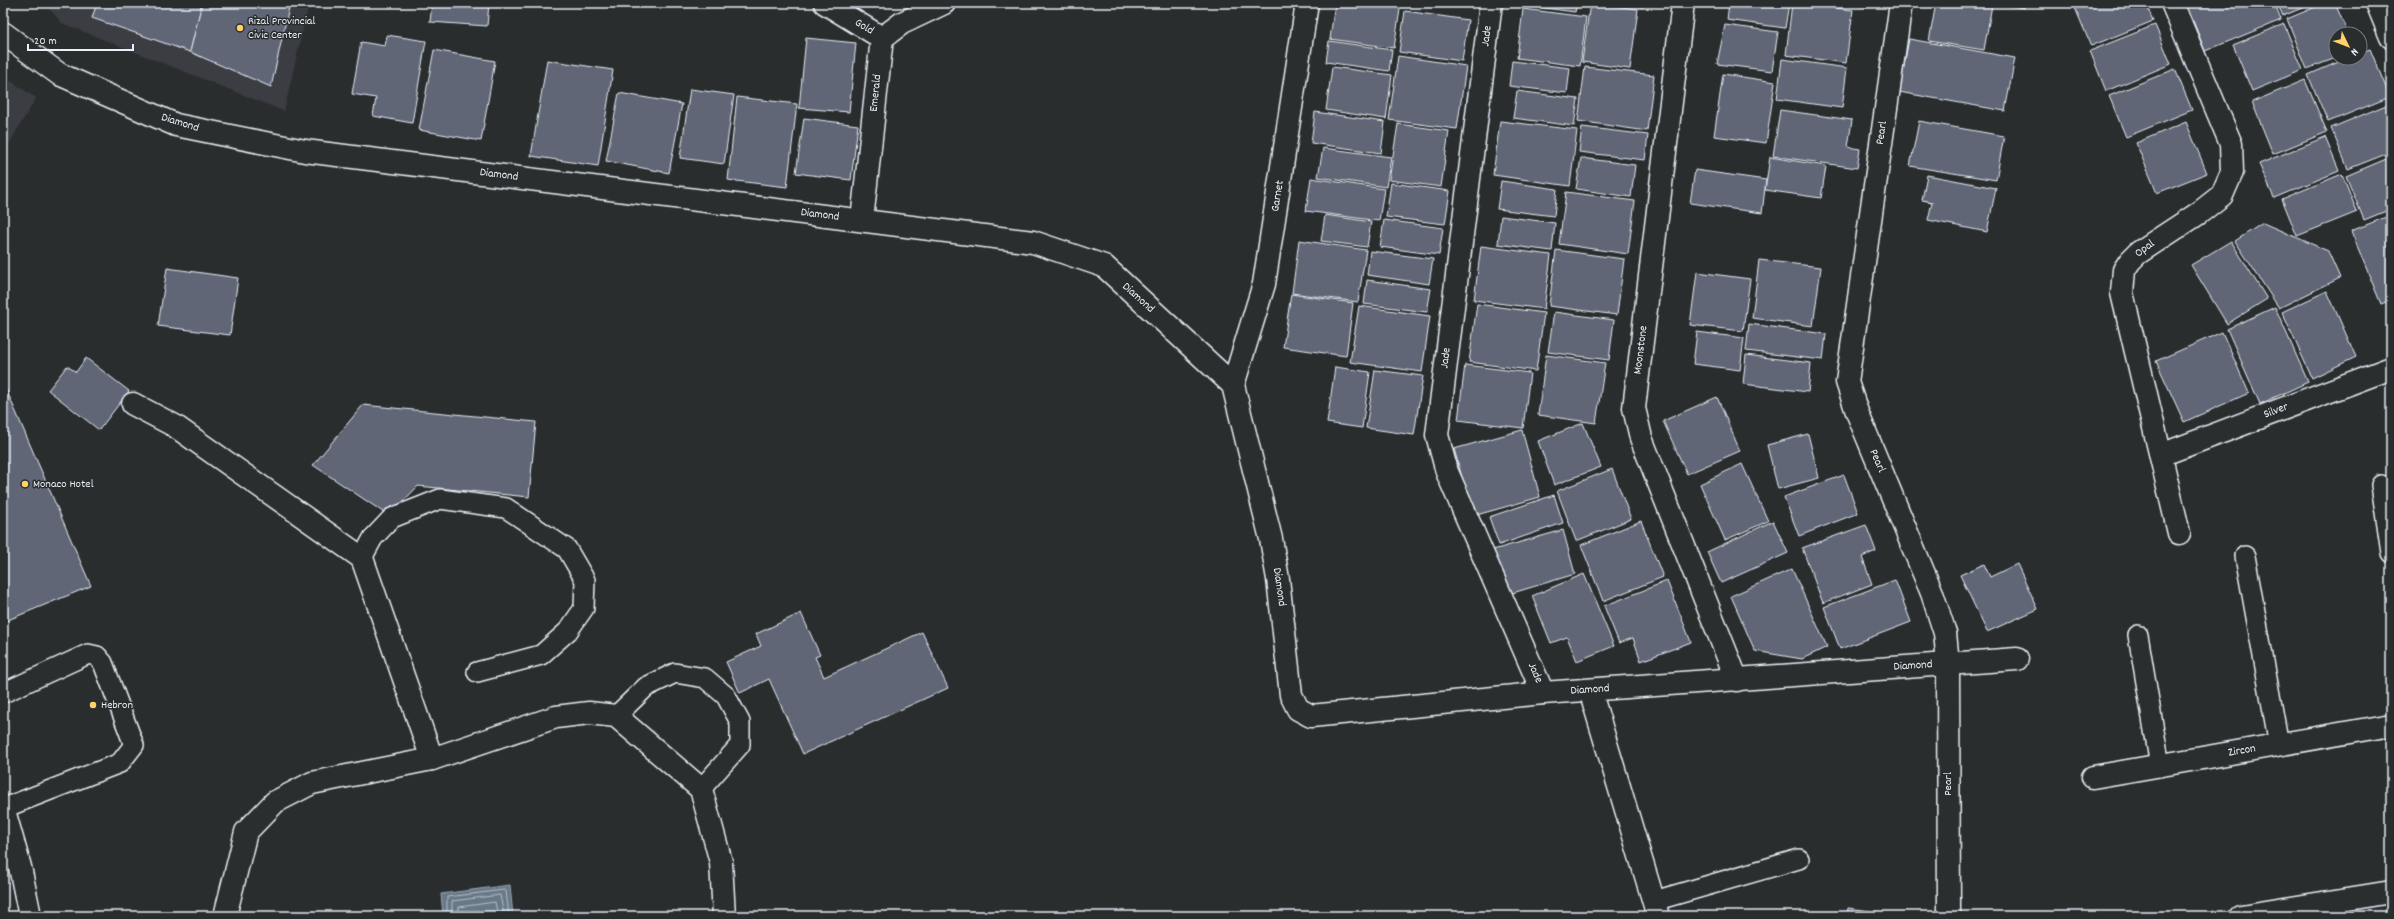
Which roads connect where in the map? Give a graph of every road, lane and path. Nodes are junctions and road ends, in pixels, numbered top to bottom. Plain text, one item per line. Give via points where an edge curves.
1 (825, 3) edge
2 (944, 3) edge
3 (1307, 3) edge
4 (1491, 3) edge
5 (1683, 3) edge
6 (1901, 3) edge
7 (2172, 3) edge
8 (2377, 3) edge
9 (3, 33) edge
10 (2391, 37) edge
11 (882, 38) junction
12 (862, 220) junction
13 (2391, 368) edge
14 (1233, 385) junction
15 (133, 404) dead end
16 (2161, 455) junction
17 (2381, 485) dead end
18 (2179, 533) dead end
19 (2391, 553) edge
20 (2246, 556) dead end
21 (362, 558) junction
22 (2138, 635) dead end
23 (2017, 659) dead end
24 (1948, 663) junction
25 (478, 672) dead end
26 (1737, 680) junction
27 (1590, 690) junction
28 (3, 693) edge
29 (1543, 693) junction
30 (616, 716) junction
31 (2391, 725) edge
32 (2279, 745) junction
33 (432, 758) junction
34 (2160, 766) junction
35 (2093, 777) dead end
36 (701, 789) junction
37 (3, 807) edge
38 (1798, 859) dead end
39 (2391, 892) edge
40 (1656, 908) edge
41 (30, 916) edge
42 (225, 916) edge
43 (724, 916) edge
44 (1948, 916) edge
45 (2241, 916) edge

1 - 11 street, Gold
2 - 11 street via 902,23
3 - 14 street, Garnet via 1264,284
4 - 29 street, Jade via 1437,435 1447,472
5 - 26 street, Moonstone via 1634,408 1641,438
6 - 24 street, Pearl via 1847,382 1932,593 1945,633
7 - 16 street, Opal via 2231,144 2232,172 2222,195 2138,253 2124,270 2122,293
8 - 10 street
9 - 12 street, Diamond via 59,74 176,125 305,151
11 - 12 street, Emerald
12 - 14 street, Diamond via 1033,242 1104,266
13 - 16 street, Silver
14 - 29 street, Diamond via 1271,539 1291,696 1298,710 1311,716
15 - 21 street via 175,426
16 - 18 street, Opal
17 - 19 lane
20 - 32 lane
21 - 25 lane via 373,538 392,518 440,499 506,508 567,549 586,580 584,608 568,631 541,655
21 - 33 street
22 - 34 lane
23 - 24 street, Diamond
24 - 26 street, Diamond
24 - 44 street, Pearl
26 - 27 street, Diamond
27 - 29 street, Diamond
27 - 40 street
28 - 37 lane via 88,654 97,656 103,663 134,745 120,763
30 - 33 street via 589,713 556,718
30 - 36 street
30 - 36 lane via 646,687 675,673 706,678 726,696 740,722 740,745
31 - 32 street, Zircon
32 - 34 street, Zircon
33 - 42 street via 312,783 275,802 246,832
34 - 35 street, Zircon
36 - 43 street via 721,862
37 - 41 street via 20,867
38 - 40 lane
39 - 45 street

